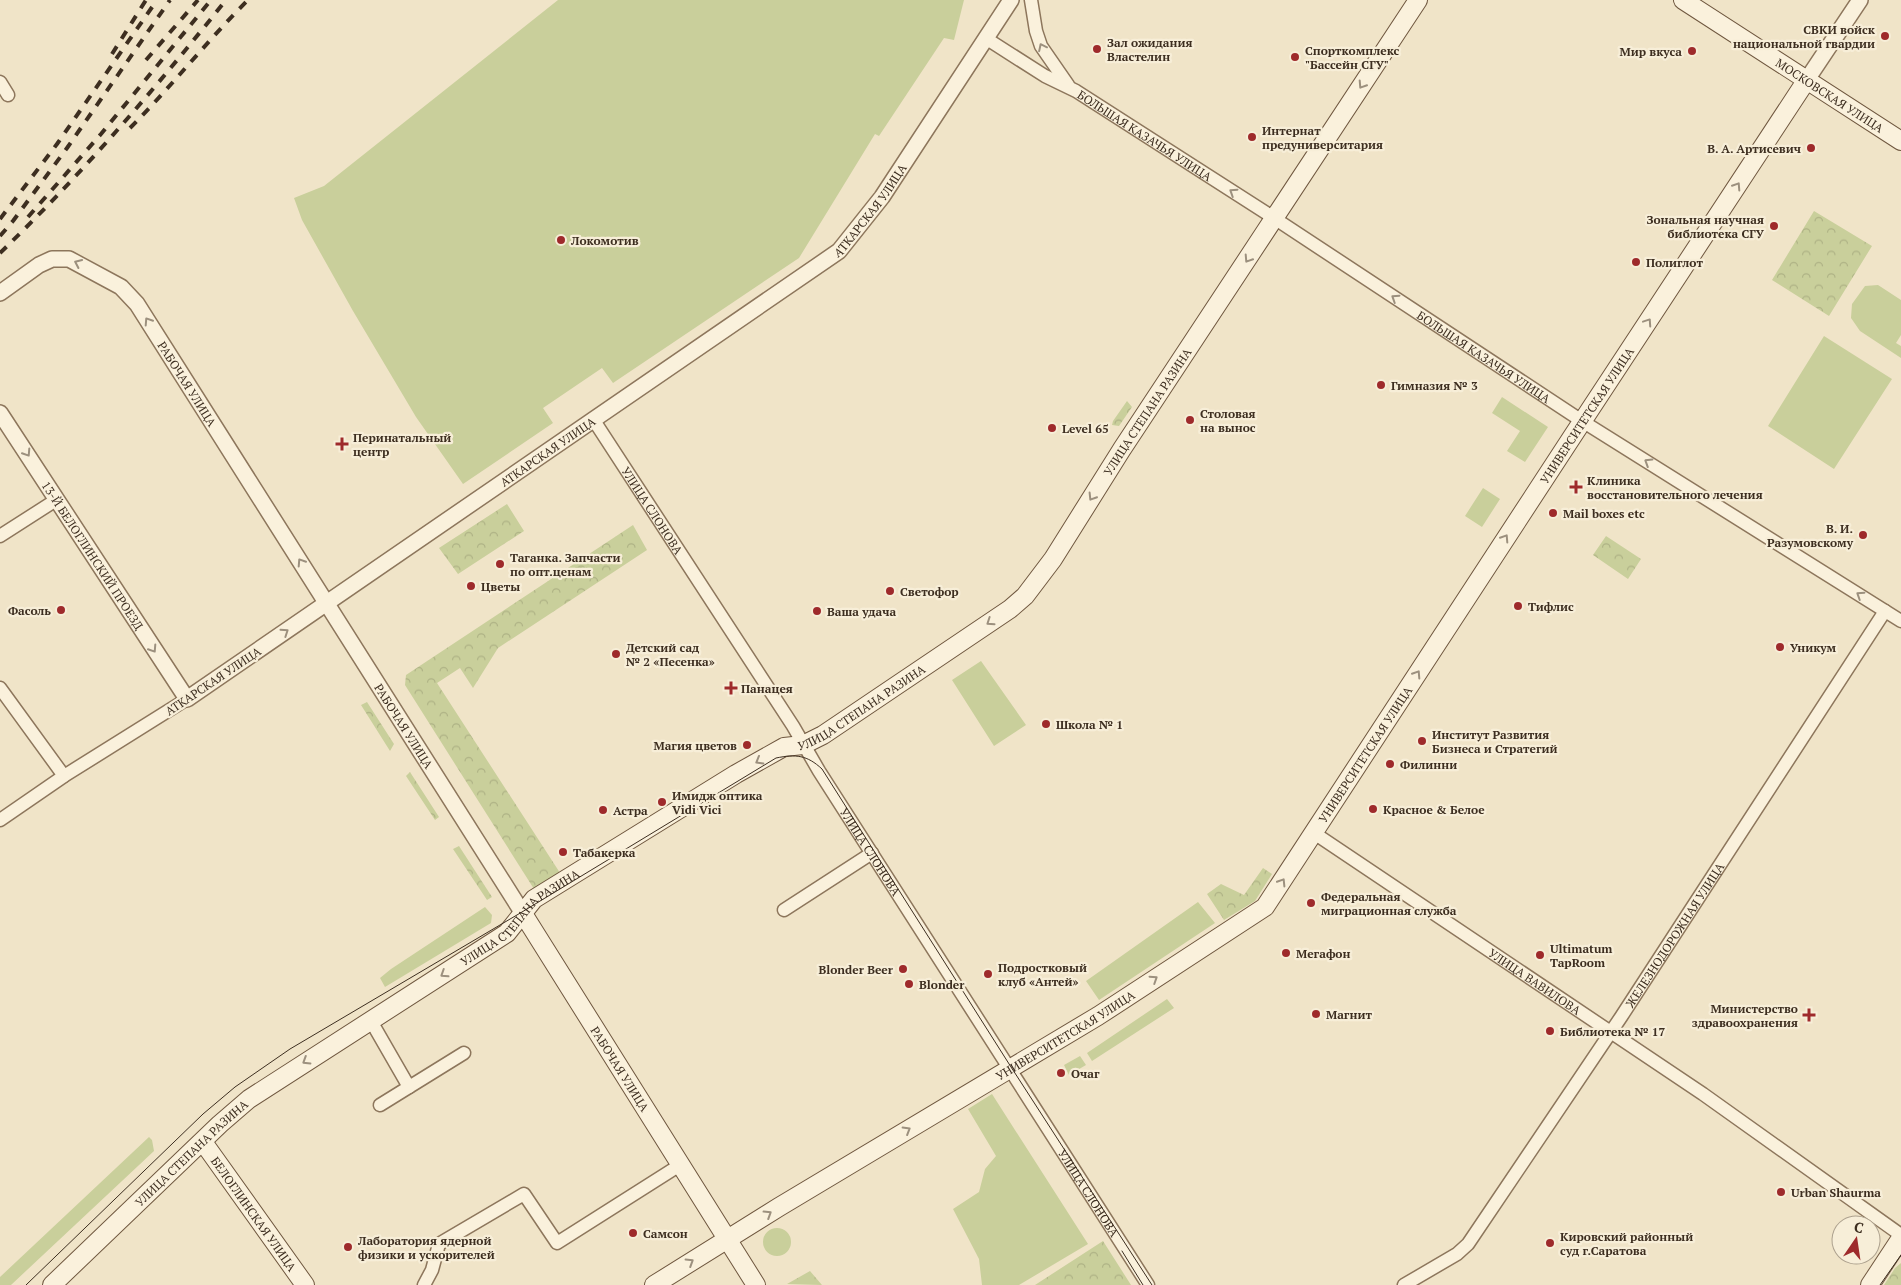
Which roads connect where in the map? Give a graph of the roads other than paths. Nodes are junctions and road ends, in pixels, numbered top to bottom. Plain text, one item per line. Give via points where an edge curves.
1 (1004, 0) edge
2 (1011, 0) edge
3 (1031, 0) edge
4 (1418, 0) edge
5 (1683, 0) edge
6 (1860, 0) edge
7 (999, 18) junction
8 (987, 39) junction
9 (1806, 81) junction
10 (0, 82) edge
11 (1069, 87) junction
12 (8, 95) dead end
13 (1901, 141) edge
14 (1274, 218) junction
15 (0, 293) edge
16 (0, 412) edge
17 (593, 419) junction
18 (1582, 421) junction
19 (56, 500) junction
20 (0, 536) edge
21 (326, 603) junction
22 (1885, 611) junction
23 (1901, 621) edge
24 (0, 688) edge
25 (187, 699) junction
26 (803, 744) junction
27 (64, 776) junction
28 (0, 820) edge
29 (1314, 833) junction
30 (872, 853) junction
31 (784, 910) dead end
32 (522, 912) junction
33 (371, 1021) junction
34 (1610, 1032) junction
35 (464, 1053) dead end
36 (1008, 1069) junction
37 (409, 1087) junction
38 (380, 1105) dead end
39 (203, 1142) junction
40 (680, 1165) junction
41 (1901, 1236) edge
42 (726, 1239) junction
43 (52, 1285) edge
44 (305, 1285) edge
45 (424, 1285) edge
46 (654, 1285) edge
47 (756, 1285) edge
48 (1148, 1285) edge
49 (1404, 1285) edge
50 (1870, 1285) edge

1 - 7 street
2 - 7 street, АТКАРСКАЯ УЛИЦА
11 -> 3 street, БОЛЬШАЯ КАЗАЧЬЯ УЛИЦА via 1041,46
4 -> 14 main road, УЛИЦА СТЕПАНА РАЗИНА
5 - 9 main road, МОСКОВСКАЯ УЛИЦА
6 - 9 street, УНИВЕРСИТЕТСКАЯ УЛИЦА
7 - 8 street, АТКАРСКАЯ УЛИЦА
8 - 11 street, БОЛЬШАЯ КАЗАЧЬЯ УЛИЦА via 1045,76
8 - 17 street, АТКАРСКАЯ УЛИЦА via 882,197 839,251
9 - 13 main road, МОСКОВСКАЯ УЛИЦА
18 -> 9 main road, УНИВЕРСИТЕТСКАЯ УЛИЦА
10 - 12 street
14 -> 11 street, БОЛЬШАЯ КАЗАЧЬЯ УЛИЦА
18 -> 14 street, БОЛЬШАЯ КАЗАЧЬЯ УЛИЦА
14 -> 26 main road, УЛИЦА СТЕПАНА РАЗИНА via 1053,559 1025,596 823,735
21 -> 15 street, РАБОЧАЯ УЛИЦА via 137,304 121,287 69,259 52,259
16 -> 19 street, 13-Й БЕЛОГЛИНСКИЙ ПРОЕЗД
17 - 21 street, АТКАРСКАЯ УЛИЦА
17 - 26 street, УЛИЦА СЛОНОВА
22 -> 18 street, БОЛЬШАЯ КАЗАЧЬЯ УЛИЦА
29 -> 18 main road, УНИВЕРСИТЕТСКАЯ УЛИЦА
19 - 20 street
19 -> 25 street, 13-Й БЕЛОГЛИНСКИЙ ПРОЕЗД
25 -> 21 street, АТКАРСКАЯ УЛИЦА
21 - 32 street, РАБОЧАЯ УЛИЦА
22 - 23 street, БОЛЬШАЯ КАЗАЧЬЯ УЛИЦА
22 - 34 street, ЖЕЛЕЗНОДОРОЖНАЯ УЛИЦА
24 - 27 street
25 - 27 street, АТКАРСКАЯ УЛИЦА
26 - 30 street, УЛИЦА СЛОНОВА
26 -> 32 main road, УЛИЦА СТЕПАНА РАЗИНА via 784,747 736,774 534,899
27 - 28 street, АТКАРСКАЯ УЛИЦА
29 - 34 street, УЛИЦА ВАВИЛОВА
36 -> 29 main road, УНИВЕРСИТЕТСКАЯ УЛИЦА via 1098,1016 1265,907
30 - 31 street
30 - 36 street, УЛИЦА СЛОНОВА
32 -> 33 main road, УЛИЦА СТЕПАНА РАЗИНА via 507,933
32 - 40 main road, РАБОЧАЯ УЛИЦА
33 - 37 street
33 -> 39 main road, УЛИЦА СТЕПАНА РАЗИНА via 249,1100
34 - 41 street, УЛИЦА ВАВИЛОВА via 1728,1111
34 - 49 street, ЖЕЛЕЗНОДОРОЖНАЯ УЛИЦА via 1468,1244
35 - 37 street
42 -> 36 main road, УНИВЕРСИТЕТСКАЯ УЛИЦА
36 - 48 street, УЛИЦА СЛОНОВА
37 - 38 street
39 - 43 main road, УЛИЦА СТЕПАНА РАЗИНА
39 - 44 main road, БЕЛОГЛИНСКАЯ УЛИЦА
40 - 42 main road, РАБОЧАЯ УЛИЦА
40 - 45 street via 557,1242 524,1194 439,1244
41 - 50 main road
46 -> 42 main road, УНИВЕРСИТЕТСКАЯ УЛИЦА
42 - 47 main road, РАБОЧАЯ УЛИЦА

